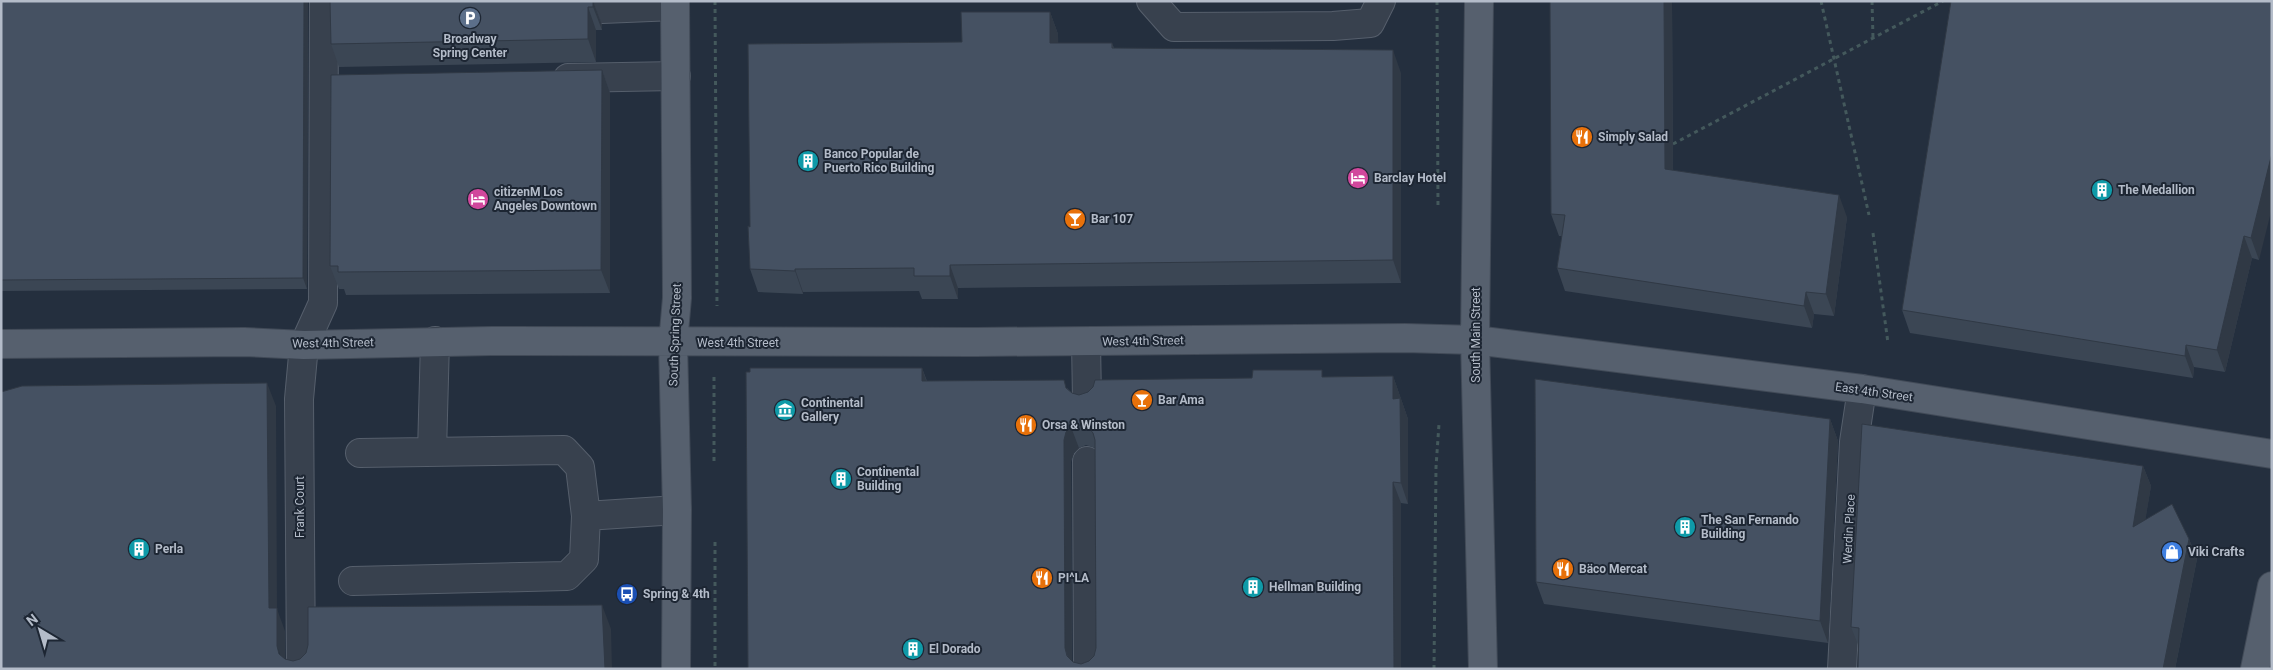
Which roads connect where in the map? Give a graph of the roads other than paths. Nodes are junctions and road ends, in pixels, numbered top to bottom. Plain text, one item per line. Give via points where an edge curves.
1 (324, 1) edge
2 (1151, 1) edge
3 (1381, 1) edge
4 (1479, 1) edge
5 (675, 3) edge
6 (602, 9) dead end
7 (676, 76) junction
8 (546, 79) edge
9 (353, 82) edge
10 (324, 83) junction
11 (1475, 340) junction
12 (435, 341) junction
13 (1086, 342) junction
14 (672, 343) junction
15 (1, 344) edge
16 (304, 345) junction
17 (1862, 390) junction
18 (1087, 400) edge
19 (432, 452) junction
20 (360, 453) dead end
21 (2272, 454) edge
22 (1087, 461) dead end
23 (676, 510) junction
24 (586, 516) junction
25 (352, 581) dead end
26 (2272, 586) edge
27 (301, 669) edge
28 (676, 669) edge
29 (1088, 669) edge
30 (1483, 669) edge
31 (1842, 669) edge
32 (2255, 669) edge

1 - 10 lane, Frank Court
2 - 3 lane via 1174,27 1370,23
4 - 11 main road, South Main Street
5 - 6 lane
5 - 7 main road, South Spring Street
7 - 8 lane
7 - 14 main road, South Spring Street via 677,298
9 - 10 lane
10 - 16 lane, Frank Court via 323,303
11 - 13 main road, West 4th Street
11 - 17 main road, East 4th Street
11 - 30 main road, South Main Street
12 - 14 main road, West 4th Street
12 - 16 main road, West 4th Street
12 - 19 lane
13 - 14 main road, West 4th Street
13 - 18 lane
14 - 23 main road, South Spring Street
15 - 16 main road, West 4th Street via 244,342
16 - 27 lane, Frank Court via 299,399
17 - 21 main road, East 4th Street
17 - 31 lane, Werdin Place via 1854,442
19 - 20 lane
19 - 24 lane via 564,450 580,467
22 - 29 lane
23 - 24 lane
23 - 28 main road, South Spring Street
24 - 25 lane via 584,559 567,576
26 - 32 main road

